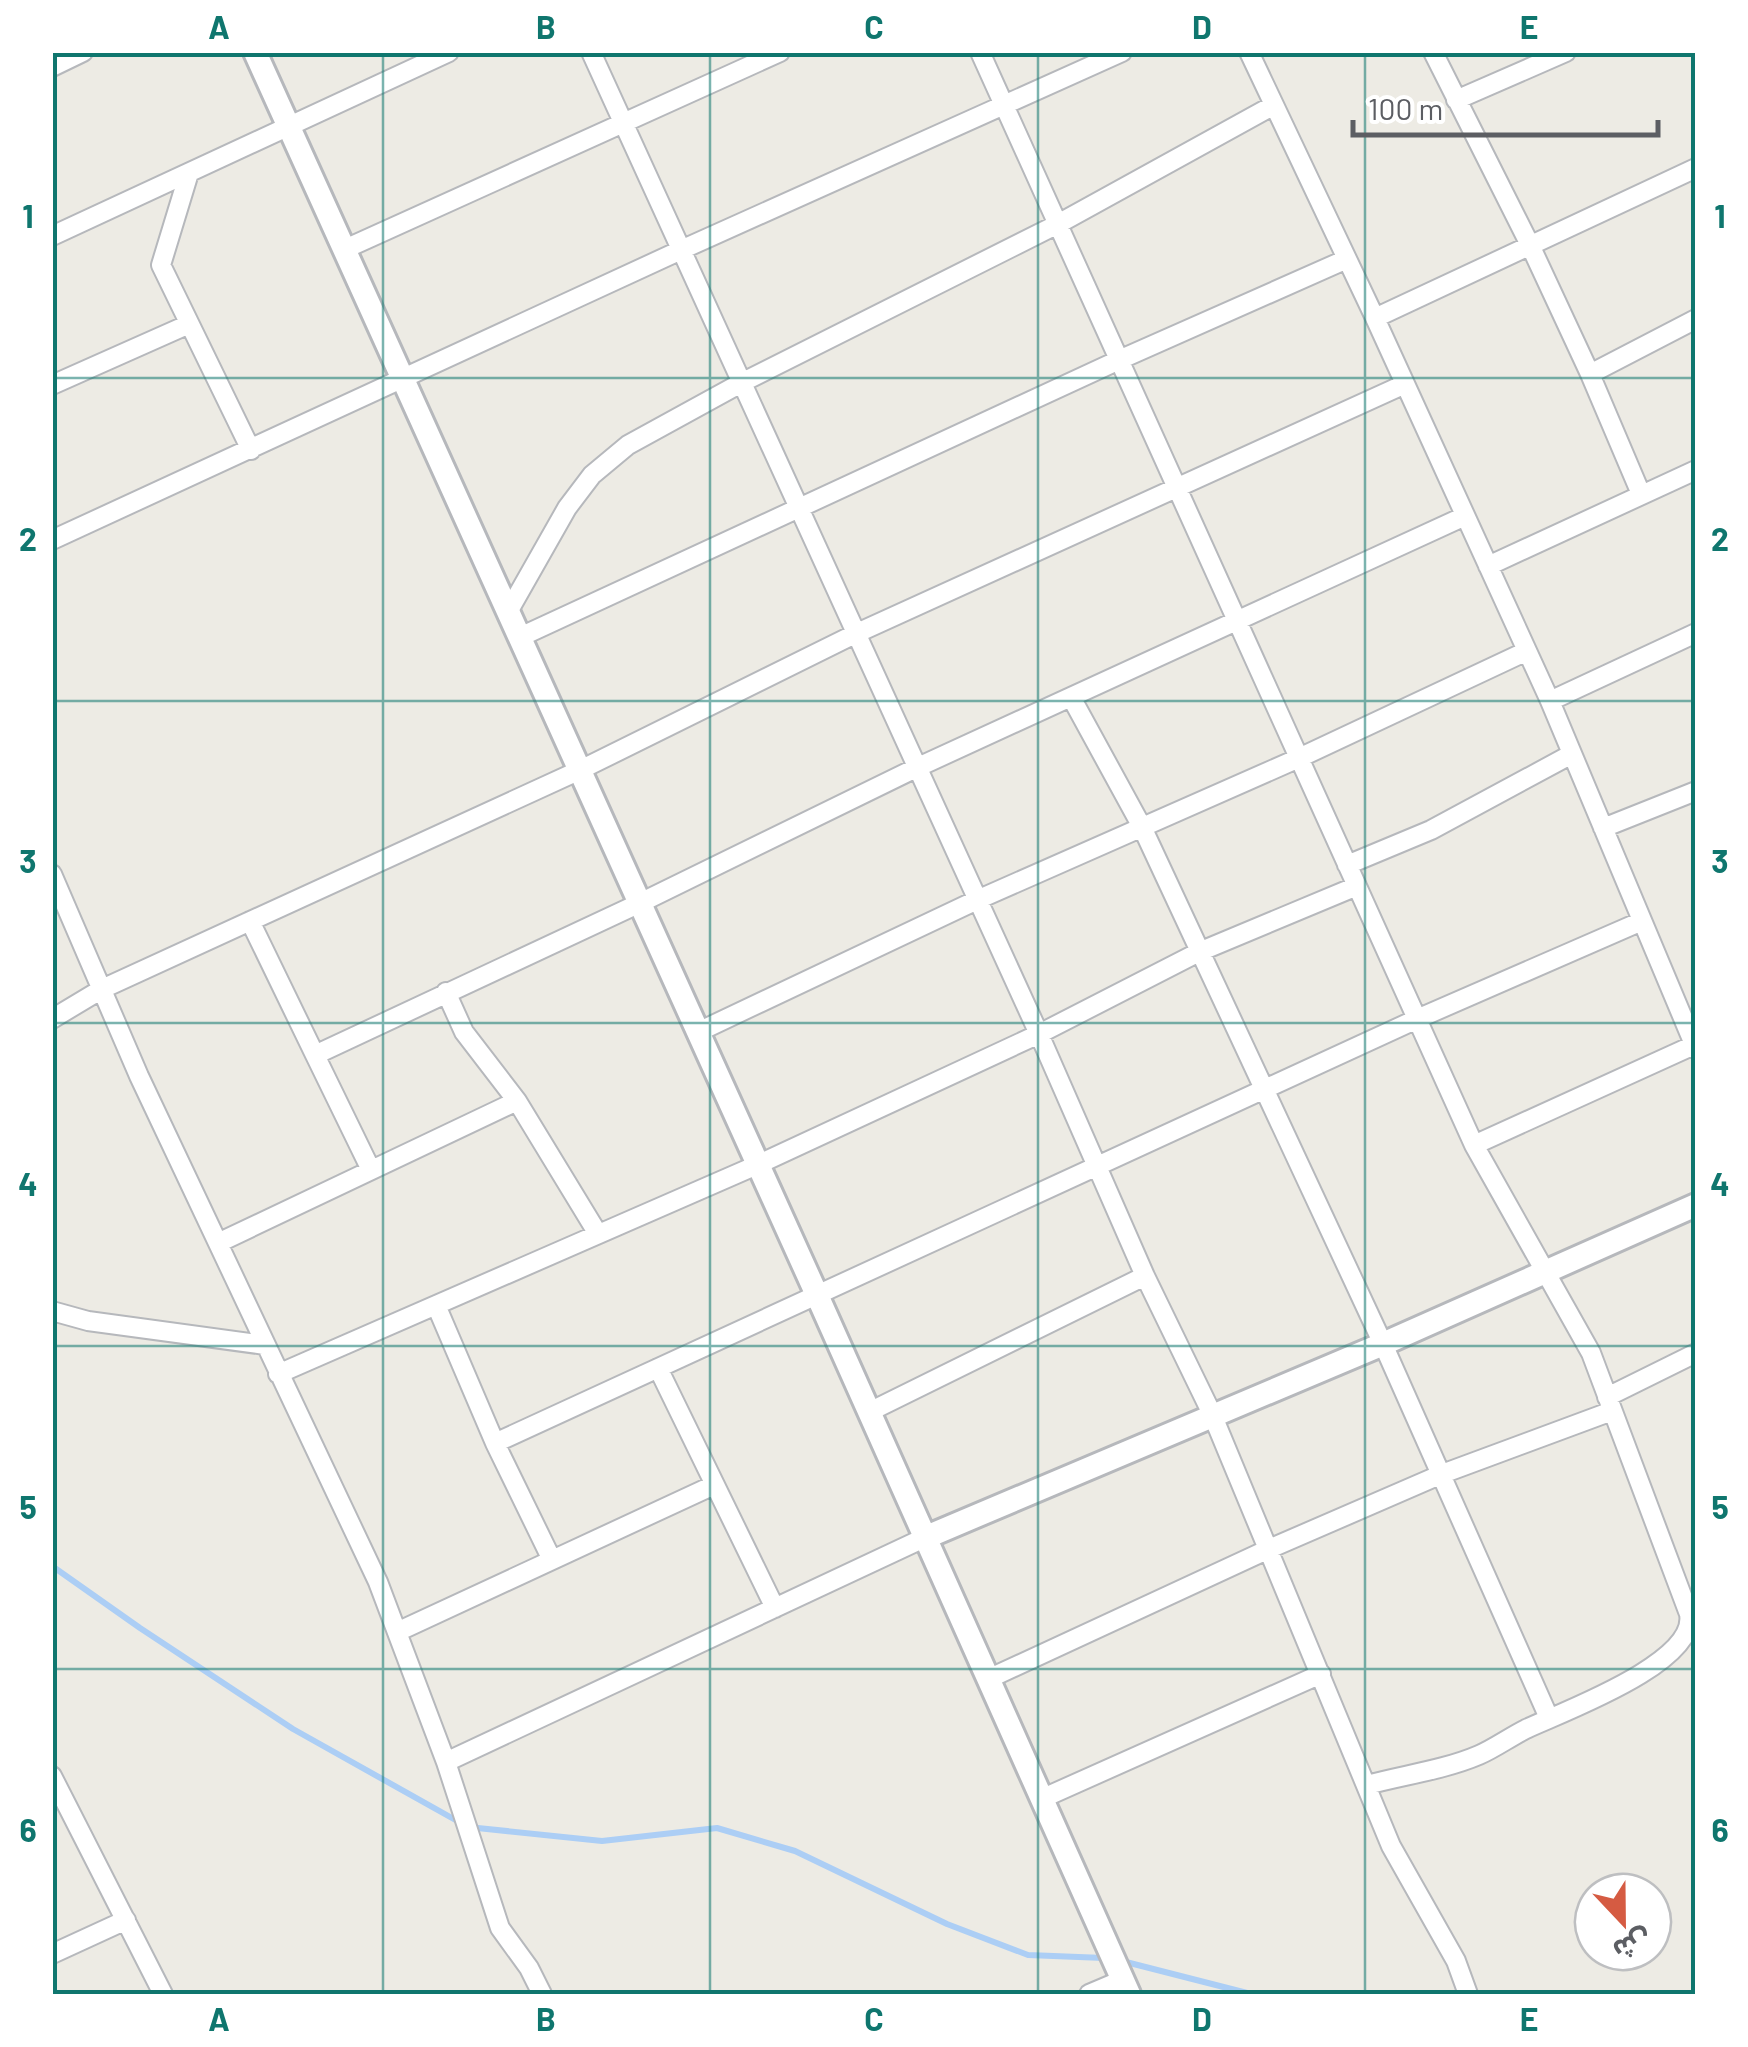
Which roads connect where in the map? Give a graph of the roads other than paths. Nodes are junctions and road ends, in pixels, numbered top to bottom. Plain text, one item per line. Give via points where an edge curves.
1 (255, 52) edge
2 (450, 52) edge
3 (591, 52) edge
4 (780, 52) edge
5 (980, 52) edge
6 (1433, 52) edge
7 (1566, 52) edge
8 (1117, 53) edge
9 (75, 54) edge
10 (1252, 54) edge
11 (52, 67) edge
12 (1456, 100) junction
13 (1274, 105) junction
14 (1005, 106) junction
15 (622, 121) junction
16 (289, 126) junction
17 (1696, 168) edge
18 (188, 173) junction
19 (1058, 224) junction
20 (52, 236) edge
21 (1530, 244) junction
22 (345, 249) junction
23 (681, 250) junction
24 (1347, 259) junction
25 (1375, 318) junction
26 (1696, 319) edge
27 (187, 325) junction
28 (1119, 360) junction
29 (1590, 374) junction
30 (404, 380) junction
31 (741, 383) junction
32 (1405, 384) junction
33 (52, 385) edge
34 (251, 450) junction
35 (1696, 470) edge
36 (1177, 488) junction
37 (1641, 494) junction
38 (798, 508) junction
39 (1466, 516) junction
40 (52, 540) edge
41 (1488, 566) junction
42 (508, 612) junction
43 (1238, 622) junction
44 (1696, 633) edge
45 (856, 634) junction
46 (520, 638) junction
47 (1527, 651) junction
48 (1071, 698) junction
49 (1550, 701) junction
50 (1572, 754) junction
51 (1299, 758) junction
52 (916, 768) junction
53 (580, 770) junction
54 (1696, 791) edge
55 (1142, 827) junction
56 (1603, 828) junction
57 (1348, 864) junction
58 (52, 874) edge
59 (1357, 886) junction
60 (976, 900) junction
61 (640, 903) junction
62 (1642, 921) junction
63 (250, 922) junction
64 (1199, 952) junction
65 (102, 990) junction
66 (446, 992) junction
67 (52, 1020) edge
68 (1417, 1020) junction
69 (698, 1032) junction
70 (1038, 1034) junction
71 (1695, 1047) edge
72 (315, 1055) junction
73 (1262, 1090) junction
74 (517, 1101) junction
75 (1474, 1145) junction
76 (758, 1165) junction
77 (1097, 1166) junction
78 (371, 1170) junction
79 (1696, 1204) edge
80 (598, 1234) junction
81 (218, 1243) junction
82 (1543, 1271) junction
83 (1145, 1276) junction
84 (817, 1295) junction
85 (436, 1304) junction
86 (52, 1311) edge
87 (265, 1344) junction
88 (1383, 1344) junction
89 (1696, 1354) edge
90 (658, 1368) junction
91 (278, 1374) junction
92 (1609, 1404) junction
93 (869, 1412) junction
94 (1212, 1414) junction
95 (496, 1443) junction
96 (1442, 1474) junction
97 (714, 1485) junction
98 (924, 1538) junction
99 (1269, 1549) junction
100 (552, 1560) junction
101 (774, 1608) junction
102 (397, 1632) junction
103 (1321, 1674) junction
104 (988, 1679) junction
105 (1549, 1718) junction
106 (446, 1762) junction
107 (1366, 1785) junction
108 (55, 1786) edge
109 (1041, 1798) junction
110 (126, 1920) junction
111 (52, 1954) edge
112 (1125, 1987) edge
113 (163, 1994) edge
114 (542, 1994) edge
115 (1089, 1994) edge
116 (1468, 1994) edge

1 - 16 street
2 - 16 street
3 - 15 street
4 - 15 street
5 - 14 street
6 - 12 street
7 - 12 street
8 - 14 street
9 - 11 street
10 - 13 street
12 - 21 street
13 - 19 street
13 - 24 street
14 - 19 street
14 - 23 street
15 - 22 street
15 - 23 street
16 - 18 street
16 - 22 street
17 - 21 street
18 - 20 street
18 - 27 street via 160,260
19 - 28 street
19 - 31 street
21 - 25 street
21 - 29 street
22 - 30 street
23 - 30 street
23 - 31 street
24 - 25 street
24 - 28 street
25 - 32 street
26 - 29 street
27 - 33 street
27 - 34 street
28 - 36 street
28 - 38 street
29 - 37 street
30 - 34 street
30 - 42 street
31 - 38 street
31 - 42 street via 610,457 567,508
32 - 36 street
32 - 39 street
34 - 40 street
35 - 37 street
36 - 43 street
36 - 45 street
37 - 41 street
38 - 45 street
38 - 46 street
39 - 41 street
39 - 43 street
41 - 47 street
42 - 46 street
43 - 48 street
43 - 51 street
44 - 49 street
45 - 52 street
45 - 53 street
46 - 53 street
47 - 49 street
47 - 51 street
48 - 52 street
48 - 55 street
49 - 50 street
50 - 56 street
50 - 57 street via 1420,836
51 - 55 street
51 - 57 street
52 - 60 street
52 - 61 street
53 - 61 street
53 - 63 street
54 - 56 street
55 - 60 street
55 - 64 street
56 - 62 street
57 - 59 street
58 - 65 street
59 - 64 street
59 - 68 street
60 - 69 street
60 - 70 street
61 - 66 street
61 - 69 street
62 - 68 street
62 - 71 street
63 - 65 street
63 - 72 street
64 - 70 street
64 - 73 street
65 - 67 street
65 - 81 street
66 - 72 street
66 - 74 street via 464,1032
68 - 73 street
68 - 75 street
69 - 76 street
70 - 76 street
70 - 77 street
71 - 75 street
72 - 78 street
73 - 77 street
73 - 88 street
74 - 78 street
74 - 80 street
75 - 82 street
76 - 80 street
76 - 84 street
77 - 83 street
77 - 84 street
78 - 81 street
79 - 82 street
80 - 85 street
81 - 87 street
82 - 88 street
82 - 92 street via 1591,1353
83 - 93 street
83 - 94 street
84 - 90 street
84 - 93 street
85 - 91 street
85 - 95 street
86 - 87 street
87 - 91 street
88 - 94 street
88 - 96 street
89 - 92 street
90 - 95 street
90 - 97 street
91 - 102 street
92 - 96 street
92 - 105 street via 1691,1624 1648,1669
93 - 98 street
94 - 98 street
94 - 99 street
95 - 100 street
96 - 99 street
96 - 105 street
97 - 100 street
97 - 101 street
98 - 101 street
98 - 104 street
99 - 103 street
99 - 104 street
100 - 102 street
101 - 106 street
102 - 106 street
103 - 107 street
103 - 109 street
104 - 109 street
105 - 107 street via 1479,1755
106 - 114 street via 500,1928
107 - 116 street
108 - 110 street
109 - 112 street
110 - 111 street
110 - 113 street
112 - 115 street

